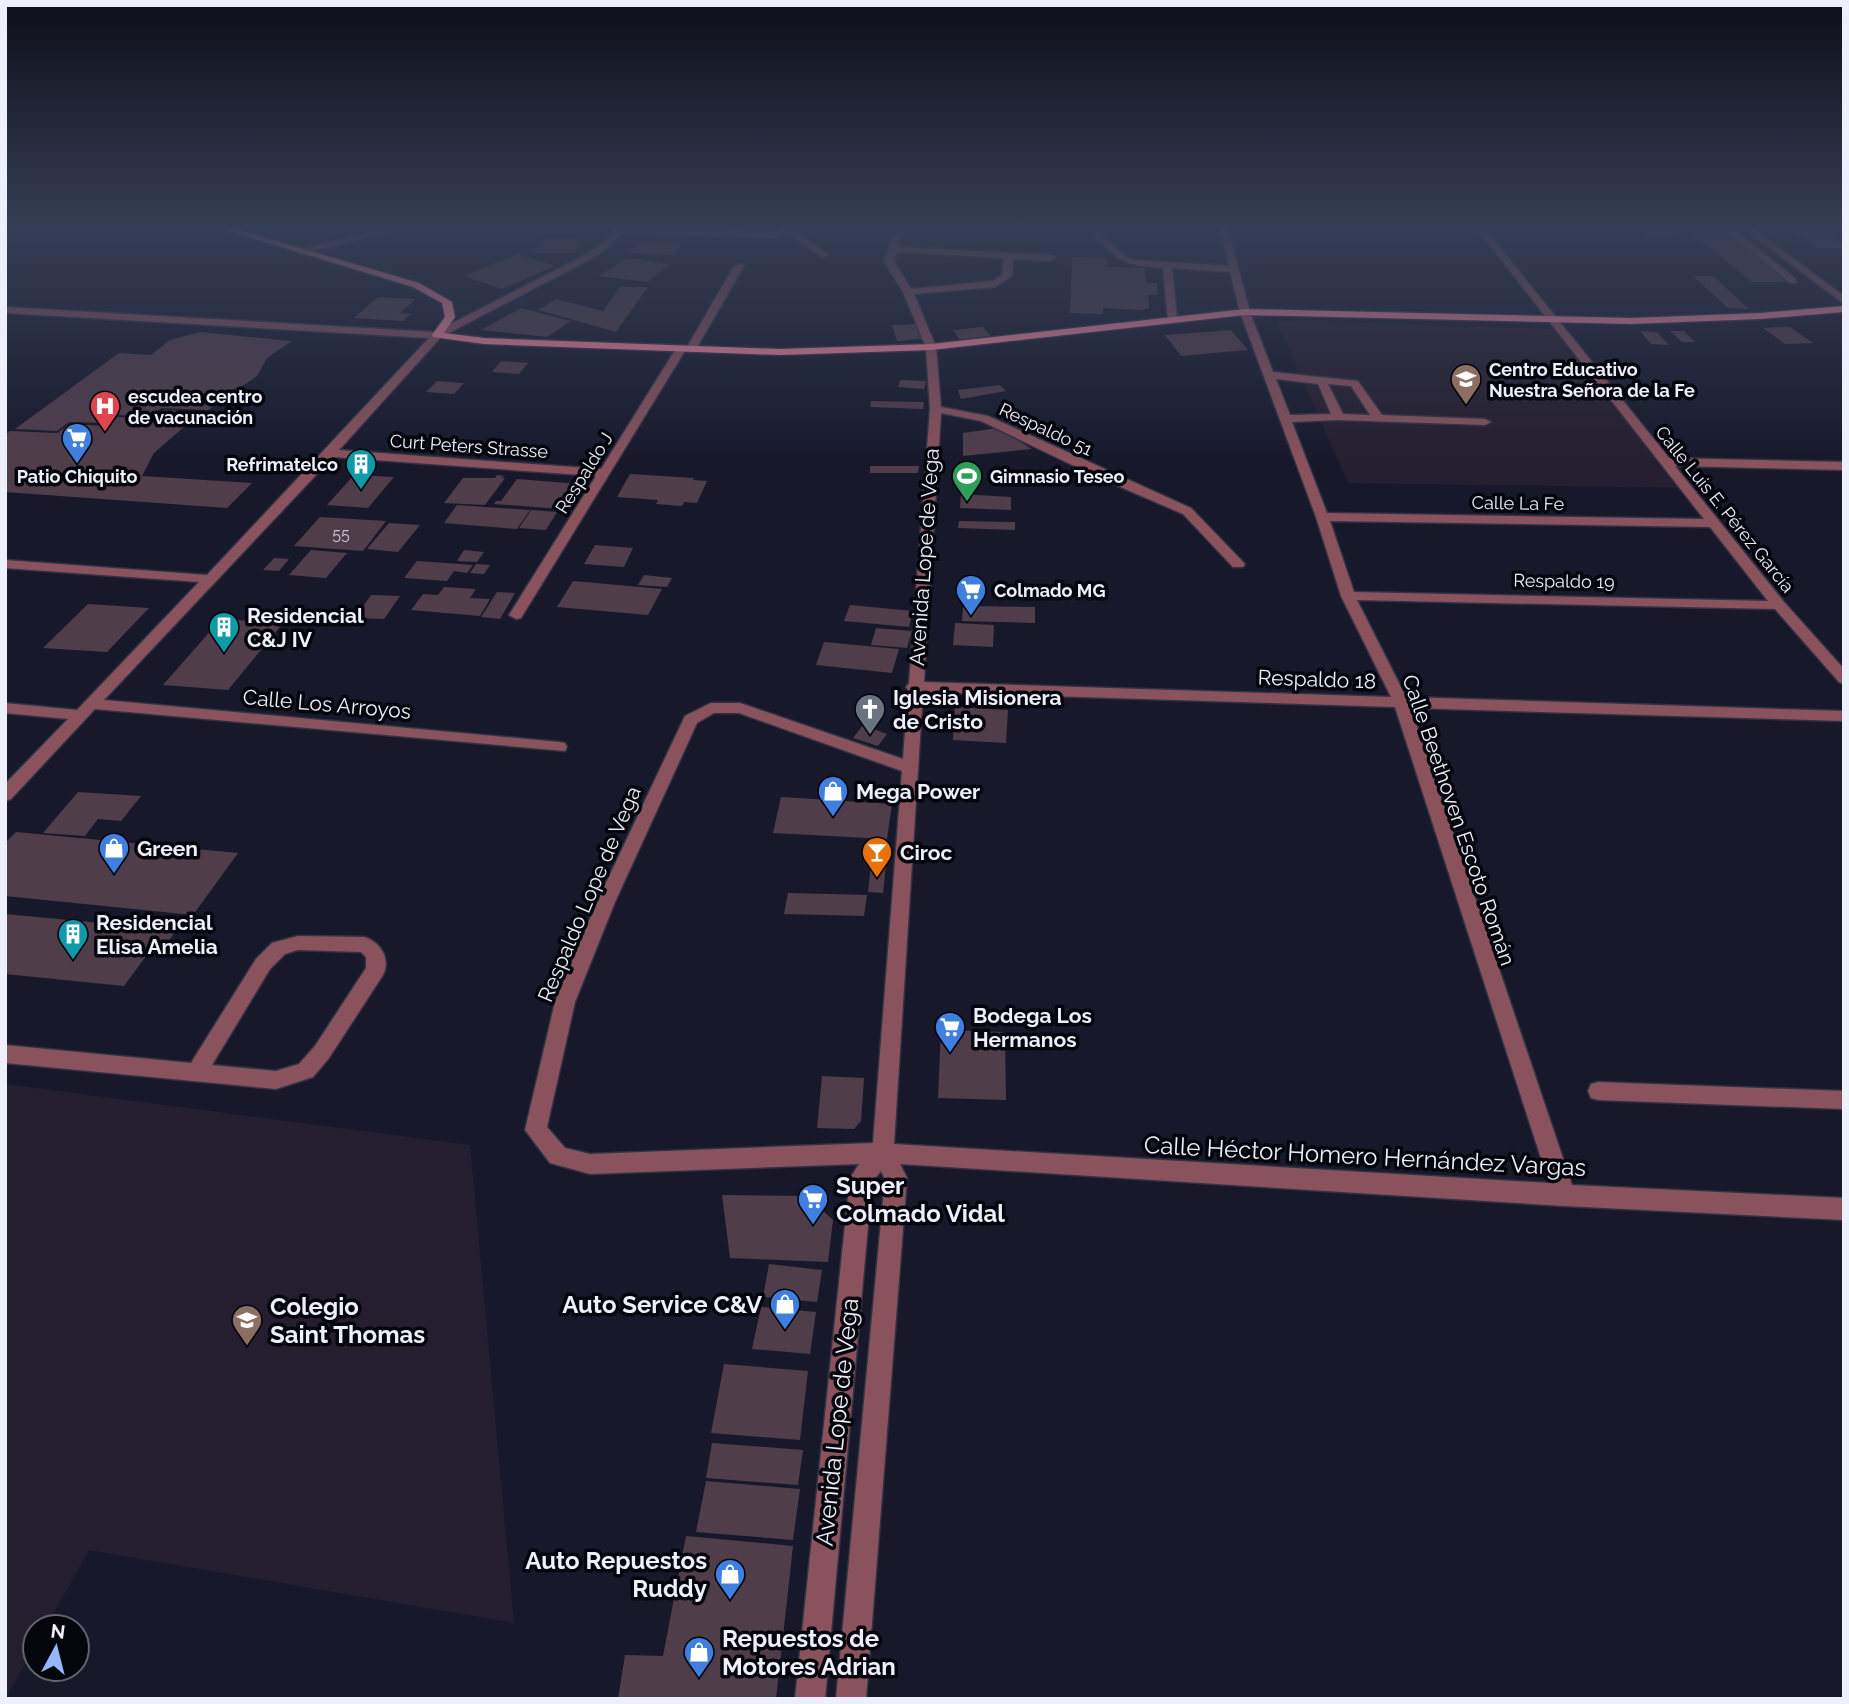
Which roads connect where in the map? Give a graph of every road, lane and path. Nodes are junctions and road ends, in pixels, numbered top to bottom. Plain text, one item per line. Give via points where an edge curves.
1 (448, 305) edge
2 (496, 305) edge
3 (714, 305) edge
4 (913, 305) edge
5 (1171, 305) edge
6 (1243, 305) edge
7 (1541, 305) edge
8 (1844, 309) edge
9 (5, 310) edge
10 (1245, 312) junction
11 (1172, 319) junction
12 (1552, 319) junction
13 (437, 335) junction
14 (931, 347) junction
15 (686, 349) junction
16 (1269, 375) junction
17 (1312, 379) junction
18 (936, 409) junction
19 (1337, 417) junction
20 (1378, 418) junction
21 (1285, 419) junction
22 (1485, 422) dead end
23 (330, 453) junction
24 (1665, 462) junction
25 (1844, 466) edge
26 (605, 473) junction
27 (1322, 517) junction
28 (1714, 523) junction
29 (5, 564) edge
30 (1238, 564) dead end
31 (210, 579) junction
32 (1348, 596) junction
33 (1779, 605) junction
34 (516, 615) dead end
35 (1844, 679) edge
36 (914, 687) junction
37 (1401, 702) junction
38 (5, 708) edge
39 (87, 709) junction
40 (1844, 716) edge
41 (559, 747) dead end
42 (909, 767) junction
43 (12, 780) edge
44 (5, 795) edge
45 (5, 1054) edge
46 (197, 1072) junction
47 (1598, 1091) dead end
48 (1844, 1100) edge
49 (883, 1153) junction
50 (1564, 1195) junction
51 (1844, 1209) edge
52 (810, 1699) edge
53 (851, 1699) edge

1 - 13 main road via 450,317
2 - 13 street
3 - 15 street, Respaldo J
4 - 14 street, Avenida Lope de Vega
5 - 11 street
6 - 10 street, Calle Beethoven Escoto Román
7 - 12 street, Calle Luis E. Pérez García
8 - 12 main road via 1670,320
9 - 13 street
10 - 11 main road
10 - 12 main road
10 - 16 street, Calle Beethoven Escoto Román
11 - 14 main road
12 - 24 street, Calle Luis E. Pérez García
13 - 15 main road
13 - 23 street
14 - 15 main road via 780,352
14 - 18 street, Avenida Lope de Vega
15 - 26 street, Respaldo J
16 - 17 street
16 - 21 street, Calle Beethoven Escoto Román
17 - 19 street via 1322,382
17 - 20 street via 1354,383
18 - 30 street, Respaldo 51 via 984,418 1187,511
18 - 36 street, Avenida Lope de Vega
19 - 20 street
19 - 21 street
20 - 22 street
21 - 27 street, Calle Beethoven Escoto Román
23 - 26 street, Curt Peters Strasse
23 - 31 street
24 - 25 street
24 - 28 street, Calle Luis E. Pérez García
26 - 34 street, Respaldo J
27 - 28 street, Calle La Fe
27 - 32 street, Calle Beethoven Escoto Román
28 - 33 street, Calle Luis E. Pérez García
29 - 31 street
31 - 39 street
32 - 33 street, Respaldo 19
32 - 37 street, Calle Beethoven Escoto Román
33 - 35 street, Calle Luis E. Pérez García
36 - 37 street, Respaldo 18
36 - 42 street, Avenida Lope de Vega
37 - 40 street, Respaldo 18
37 - 50 street, Calle Beethoven Escoto Román
38 - 39 street, Calle Los Arroyos
39 - 41 street, Calle Los Arroyos
39 - 43 street
42 - 49 street, Avenida Lope de Vega
42 - 49 street, Respaldo Lope de Vega via 740,708 711,708 691,720 565,1002 536,1130 558,1156 590,1164
43 - 44 street
45 - 46 street
46 - 46 street via 276,1080 306,1071 376,969 375,954 365,945 299,943 279,948 263,964
47 - 48 street
49 - 50 street, Calle Héctor Homero Hernández Vargas
49 - 52 street, Avenida Lope de Vega via 861,1178
49 - 53 street, Avenida Lope de Vega via 896,1178
50 - 51 street, Calle Héctor Homero Hernández Vargas

